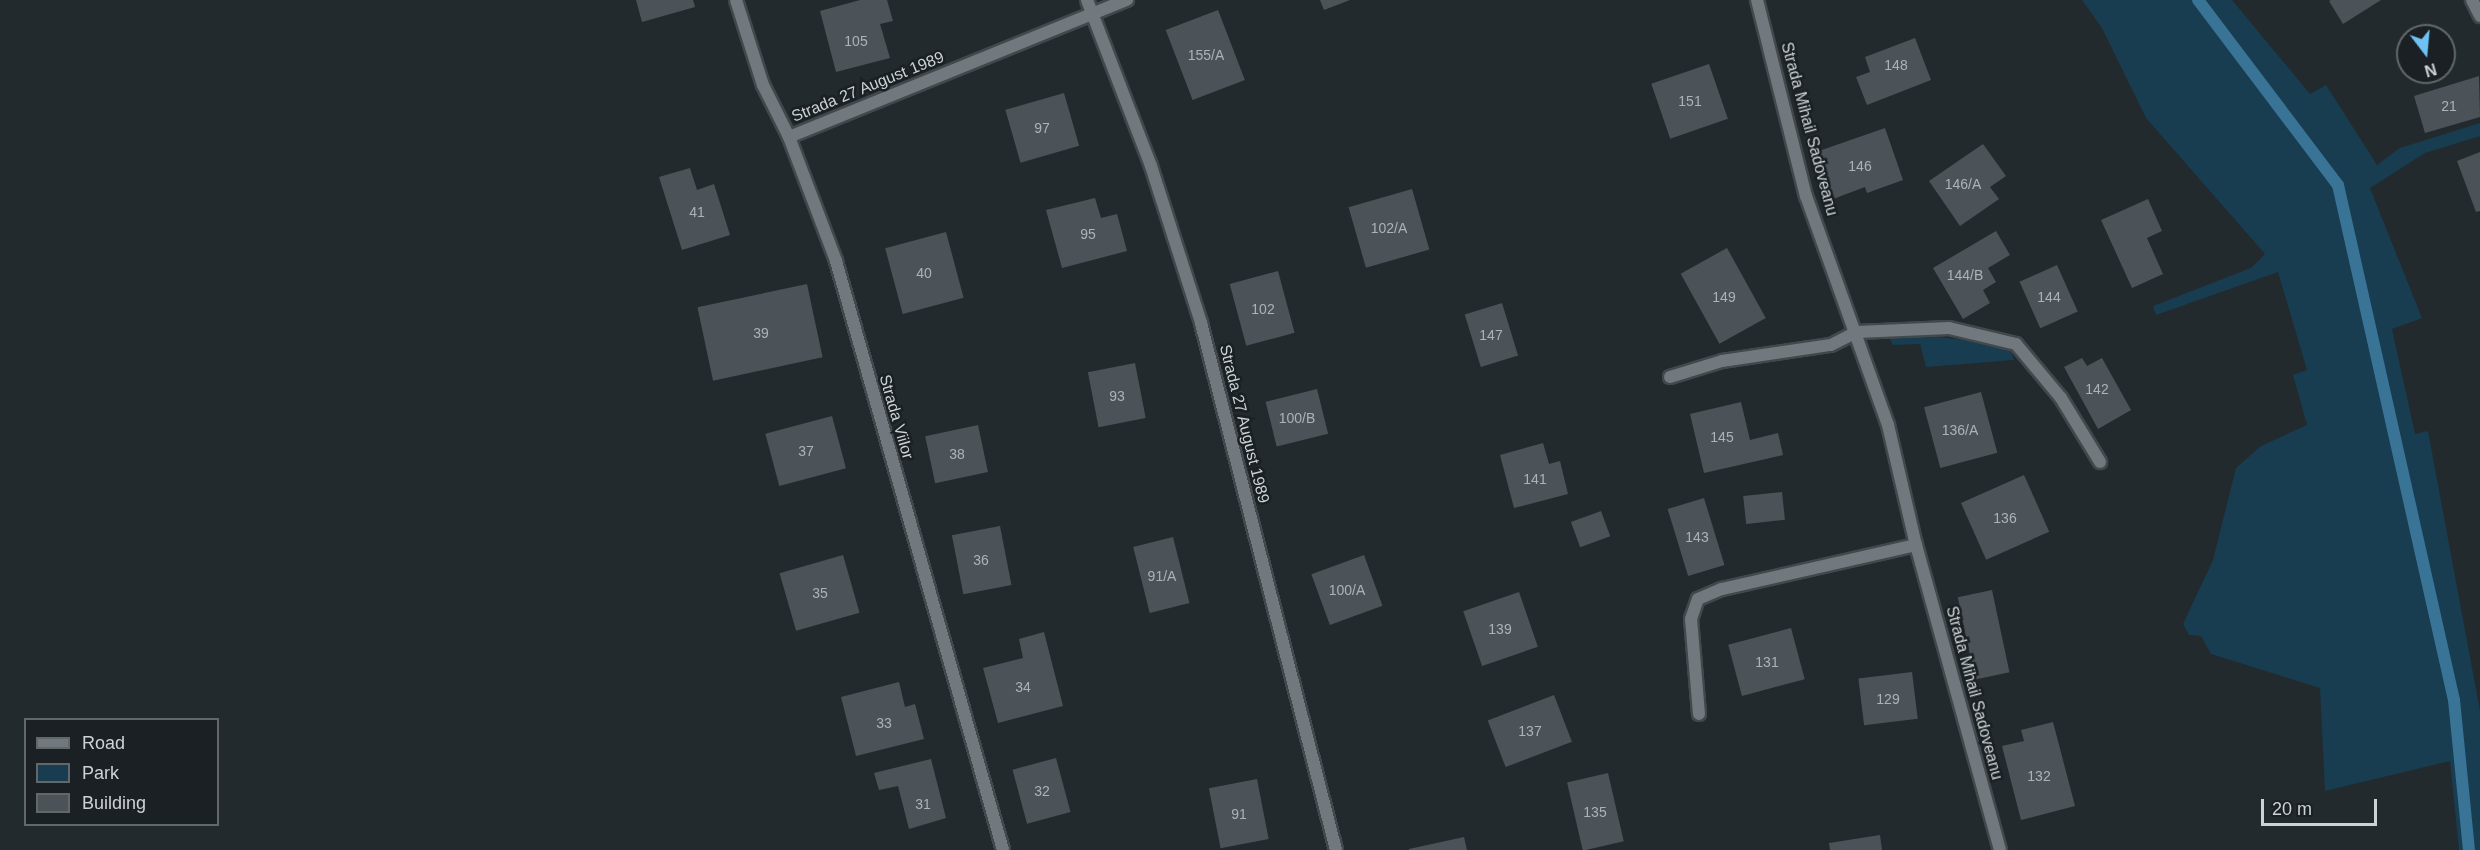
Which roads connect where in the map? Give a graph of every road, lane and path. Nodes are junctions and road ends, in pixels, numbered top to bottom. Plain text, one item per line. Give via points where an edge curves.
1 (736, 0) edge
2 (1087, 0) edge
3 (1127, 0) edge
4 (1757, 0) edge
5 (2472, 0) edge
6 (1093, 14) junction
7 (2480, 16) edge
8 (789, 137) junction
9 (1857, 332) junction
10 (1670, 377) dead end
11 (2100, 462) dead end
12 (1916, 545) junction
13 (1700, 714) dead end
14 (1003, 850) edge
15 (1336, 850) edge
16 (2000, 850) edge

1 - 8 street, Strada Viilor via 763,85
2 - 6 street, Strada 27 August 1989
3 - 6 street
4 - 9 street, Strada Mihail Sadoveanu via 1806,196
5 - 7 street
6 - 8 street, Strada 27 August 1989
6 - 15 street, Strada 27 August 1989 via 1151,166 1201,323
8 - 14 street, Strada Viilor via 836,261
9 - 10 street via 1831,345 1722,361
9 - 11 street via 1949,328 2016,344 2061,398
9 - 12 street, Strada Mihail Sadoveanu via 1888,425
12 - 13 street via 1722,589 1698,599 1691,619
12 - 16 street, Strada Mihail Sadoveanu

